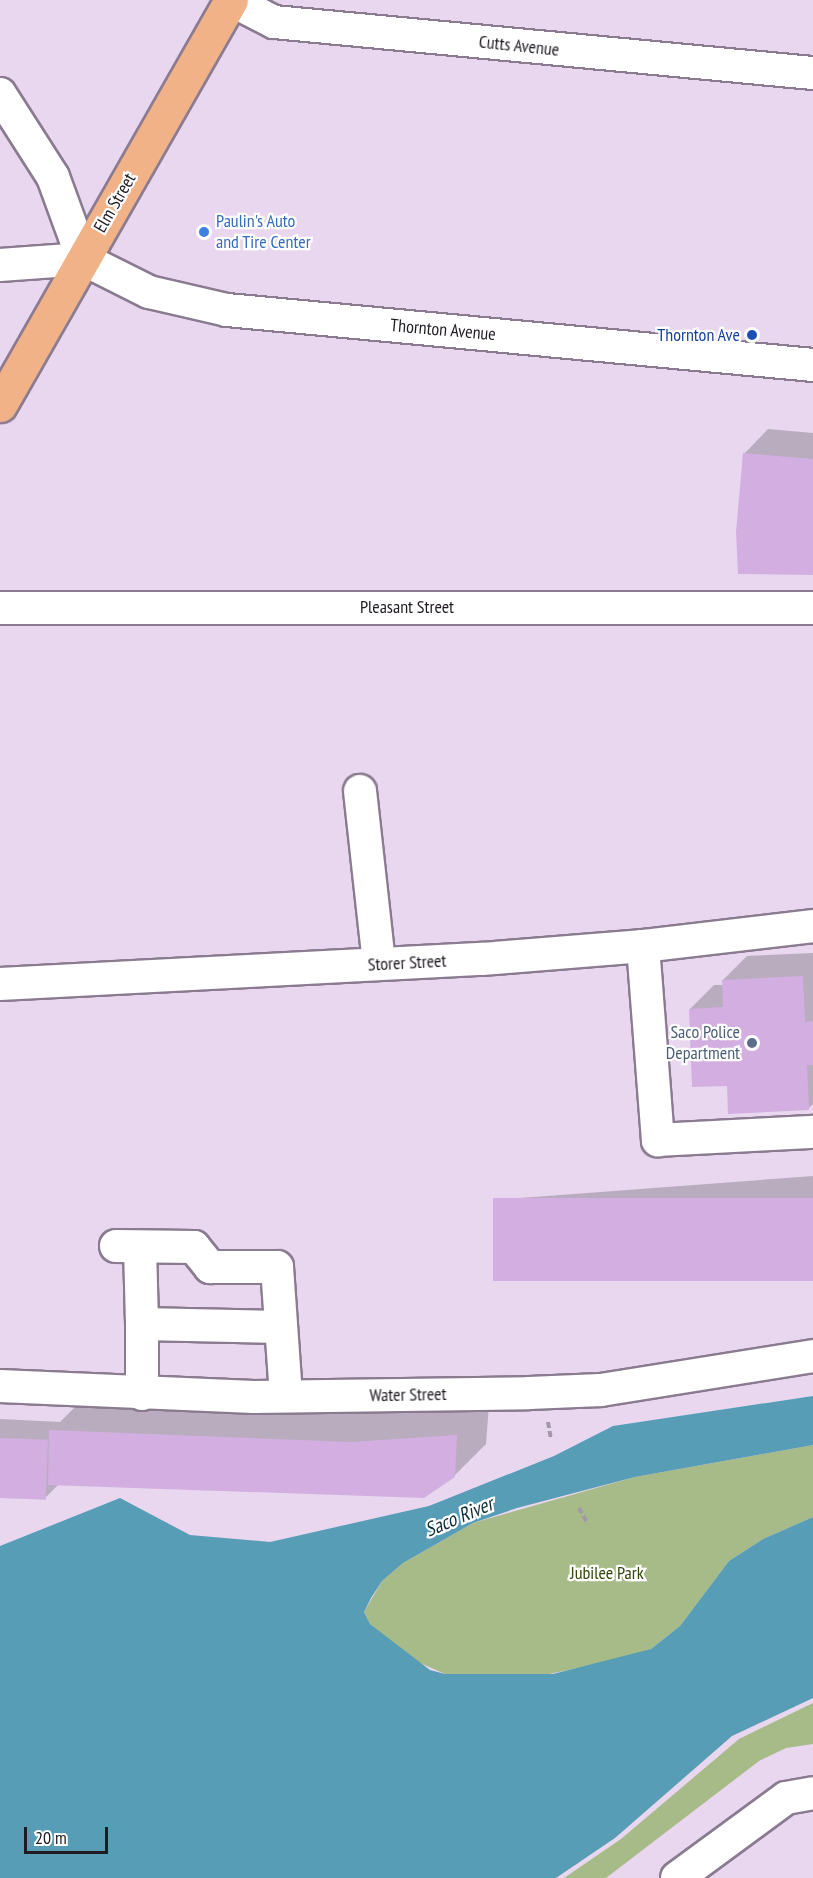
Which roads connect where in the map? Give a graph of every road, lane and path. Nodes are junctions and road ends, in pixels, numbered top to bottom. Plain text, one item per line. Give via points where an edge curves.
1 (231, 0) edge
2 (813, 73) edge
3 (0, 94) edge
4 (83, 259) junction
5 (0, 265) edge
6 (813, 365) edge
7 (0, 405) edge
8 (0, 608) edge
9 (813, 608) edge
10 (360, 791) dead end
11 (813, 926) edge
12 (643, 946) junction
13 (379, 964) junction
14 (0, 984) edge
15 (813, 1132) edge
16 (142, 1324) junction
17 (281, 1327) junction
18 (813, 1356) edge
19 (0, 1386) edge
20 (142, 1394) junction
21 (286, 1396) junction
22 (546, 1412) dead end
23 (551, 1439) dead end
24 (579, 1508) dead end
25 (588, 1524) dead end
26 (813, 1793) edge
27 (677, 1878) edge

1 - 2 street, Cutts Avenue via 274,22
1 - 4 main road, Elm Street
3 - 4 street via 53,177
4 - 5 street
4 - 6 street, Thornton Avenue via 149,292 227,310
4 - 7 main road, Elm Street
8 - 9 street, Pleasant Street
10 - 13 street
11 - 12 street, Storer Street
12 - 13 street, Storer Street
12 - 15 street via 658,1140
13 - 14 street, Storer Street
16 - 17 street
16 - 17 street via 128,1246 194,1247 210,1267 277,1266
16 - 20 street
17 - 21 street
18 - 21 street, Water Street via 601,1390
19 - 20 street, Water Street
20 - 21 street, Water Street
22 - 23 path
24 - 25 path
26 - 27 street via 786,1798

